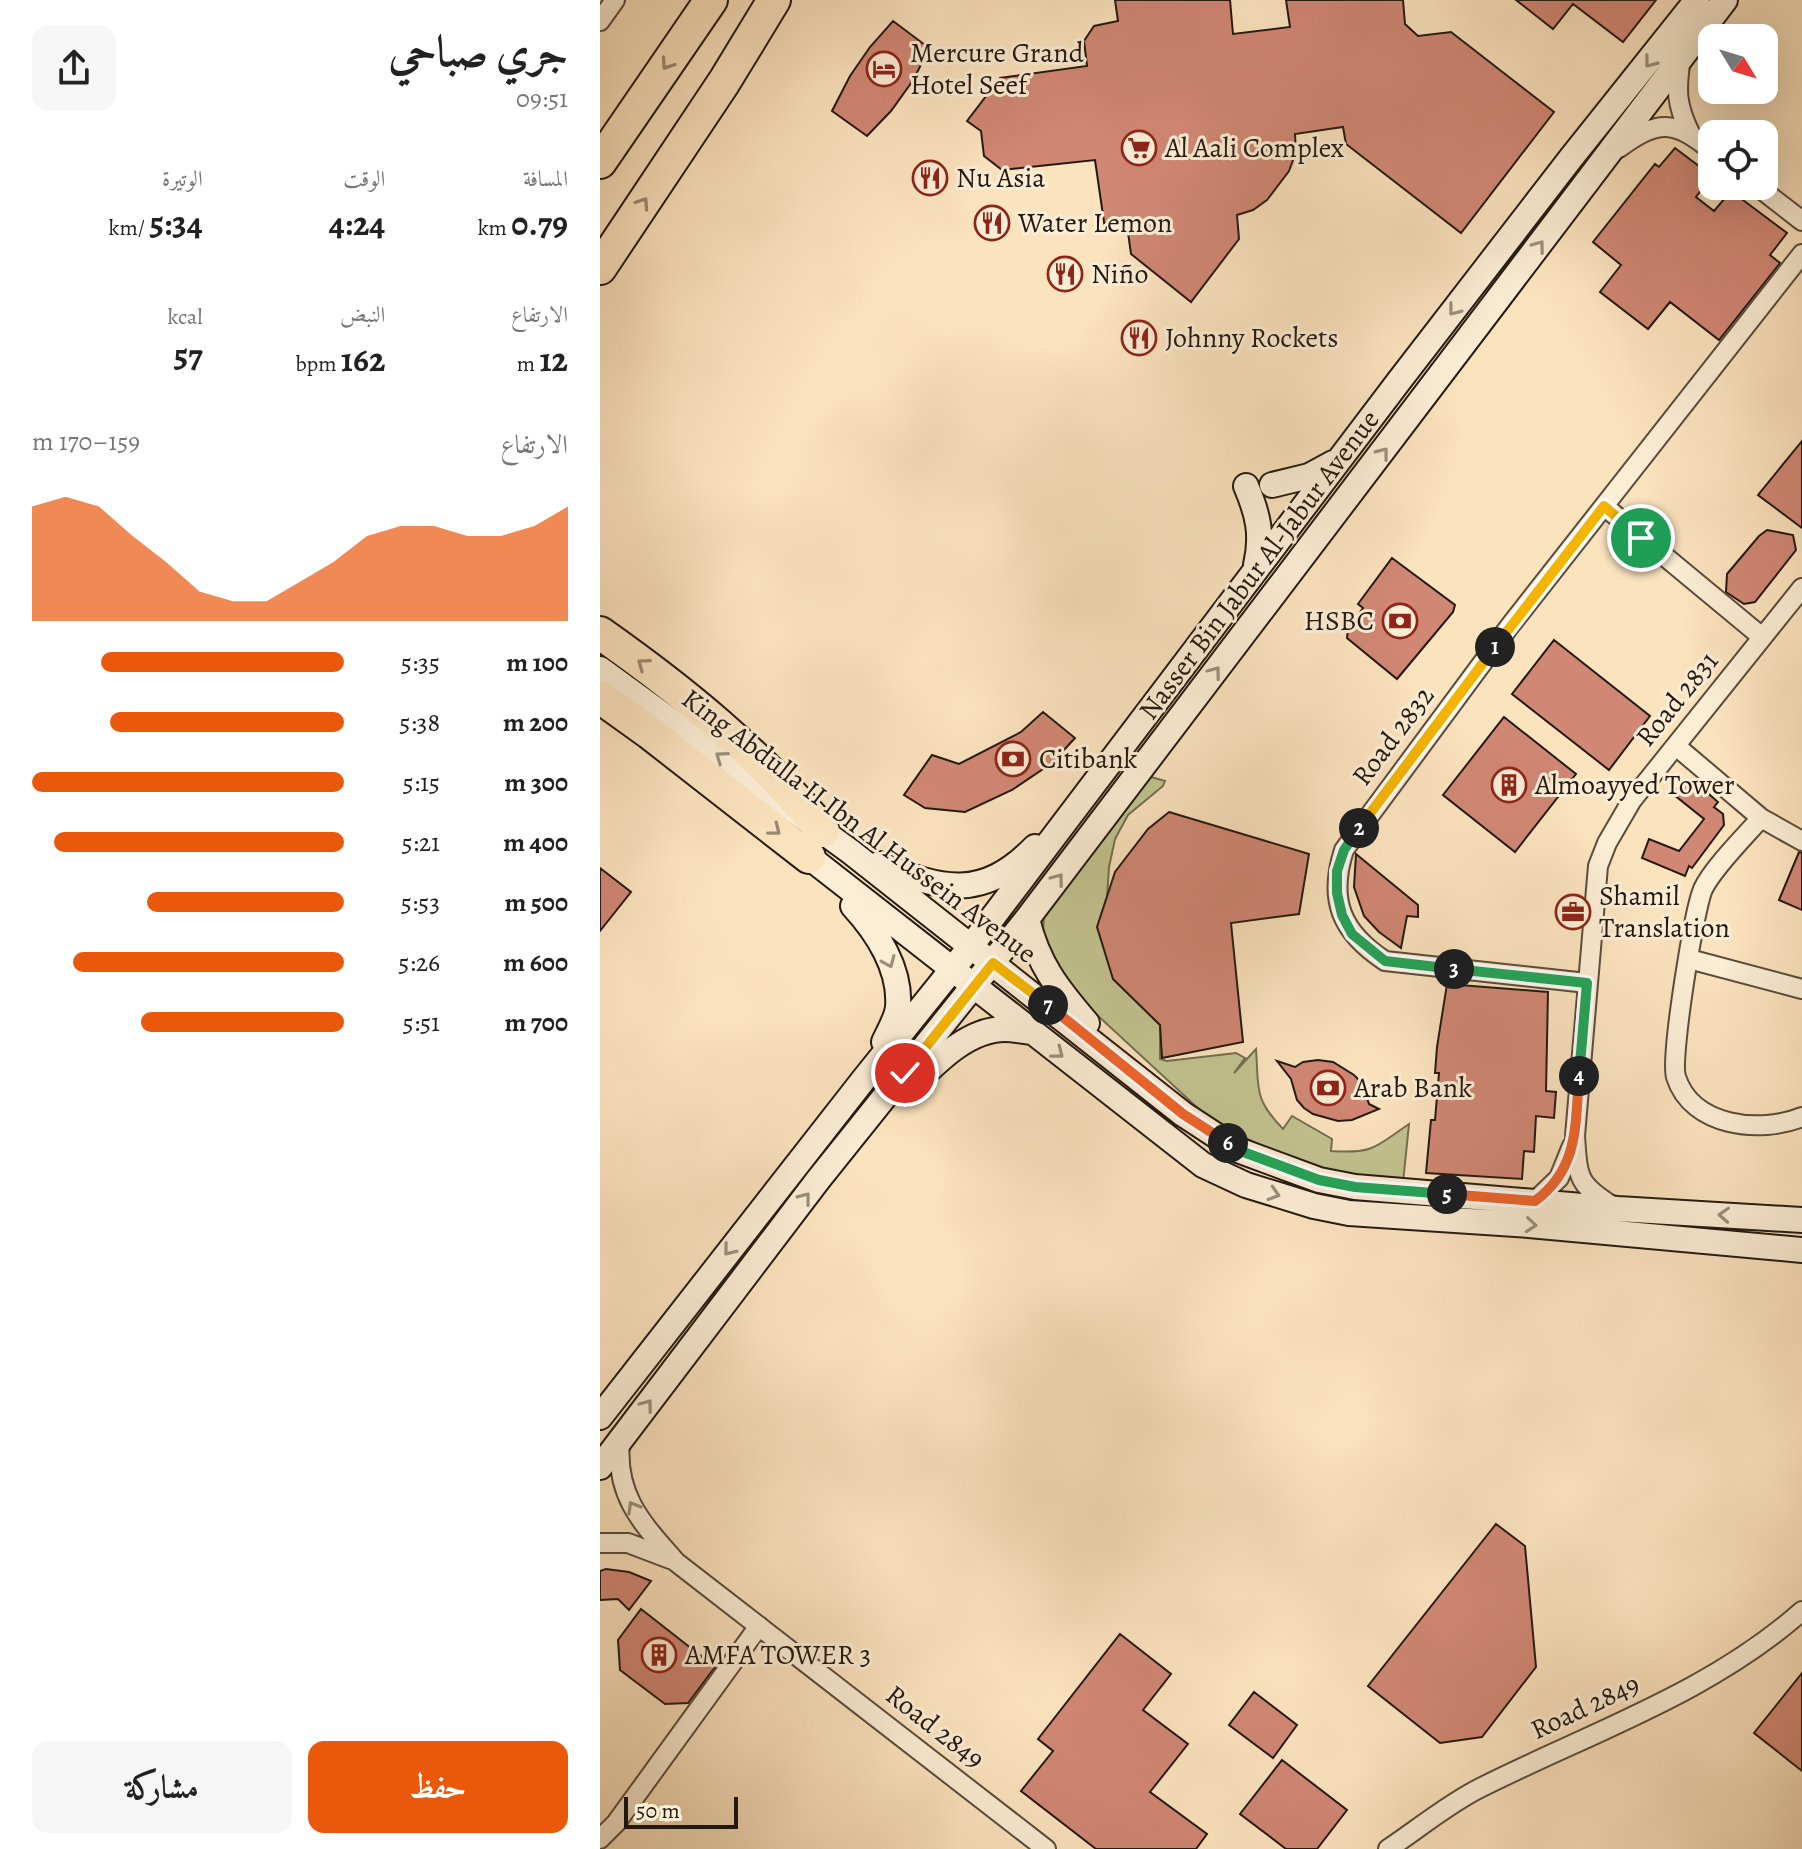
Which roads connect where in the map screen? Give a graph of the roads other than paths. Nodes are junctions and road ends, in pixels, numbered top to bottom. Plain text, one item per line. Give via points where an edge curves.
1 (615, 0) edge
2 (711, 0) edge
3 (774, 0) edge
4 (780, 0) edge
5 (1697, 0) edge
6 (1725, 0) edge
7 (600, 21) edge
8 (1682, 54) junction
9 (724, 82) junction
10 (1690, 133) junction
11 (1698, 140) edge
12 (603, 158) edge
13 (1604, 159) junction
14 (1775, 200) edge
15 (1802, 221) edge
16 (1802, 254) edge
17 (600, 268) edge
18 (1342, 457) junction
19 (1272, 485) dead end
20 (1246, 486) dead end
21 (1604, 506) junction
22 (1256, 568) junction
23 (1802, 588) edge
24 (600, 633) edge
25 (1762, 637) junction
26 (600, 669) edge
27 (600, 697) edge
28 (1676, 746) junction
29 (1083, 798) junction
30 (1761, 818) junction
31 (1802, 841) edge
32 (816, 844) junction
33 (851, 852) junction
34 (1027, 919) junction
35 (971, 946) junction
36 (1689, 959) junction
37 (993, 963) junction
38 (952, 971) junction
39 (1587, 983) junction
40 (973, 987) junction
41 (1802, 989) edge
42 (1031, 1032) junction
43 (1122, 1064) junction
44 (864, 1079) junction
45 (1802, 1117) edge
46 (1575, 1136) junction
47 (850, 1143) junction
48 (1535, 1201) junction
49 (1618, 1209) junction
50 (1802, 1220) edge
51 (1802, 1250) edge
52 (631, 1376) junction
53 (600, 1398) edge
54 (600, 1417) edge
55 (620, 1441) junction
56 (600, 1467) edge
57 (600, 1543) edge
58 (676, 1562) junction
59 (1802, 1611) edge
60 (759, 1626) junction
61 (600, 1839) edge
62 (1046, 1849) edge
63 (1388, 1849) edge

1 - 7 street
2 -> 12 highway
3 - 9 highway
4 - 9 highway
5 -> 18 main road, Nasser Bin Jabur Al-Jabur Avenue
6 - 8 main road, Nasser Bin Jabur Al-Jabur Avenue
8 - 10 street via 1676,96
8 - 13 main road, Nasser Bin Jabur Al-Jabur Avenue
17 -> 9 highway
10 - 11 street
10 - 13 street via 1655,126
34 -> 13 main road, Nasser Bin Jabur Al-Jabur Avenue
14 - 15 street
16 - 21 street, Road 2832
18 - 19 main road via 1309,476
18 - 22 main road, Nasser Bin Jabur Al-Jabur Avenue
20 - 22 main road via 1261,533
21 - 25 street
21 - 39 street, Road 2832 via 1344,850 1337,871 1342,915 1352,934 1385,961
22 - 29 main road, Nasser Bin Jabur Al-Jabur Avenue
23 - 25 street, Road 2831
32 -> 24 highway via 793,796 663,678
25 - 28 street, Road 2831
32 -> 26 main road, King Abdulla II Ibn Al Hussein Avenue
27 -> 32 highway
28 - 30 street
28 - 39 street, Road 2831 via 1632,800 1598,866
29 - 33 main road via 1027,856 997,877 971,886 931,884
29 - 35 main road, Nasser Bin Jabur Al-Jabur Avenue
30 - 31 street
30 - 36 street via 1704,887
32 - 33 main road, King Abdulla II Ibn Al Hussein Avenue
32 - 38 main road, King Abdulla II Ibn Al Hussein Avenue
32 -> 44 main road via 874,928 898,983 898,1010
33 - 35 main road, King Abdulla II Ibn Al Hussein Avenue
34 - 37 main road, Nasser Bin Jabur Al-Jabur Avenue
34 - 43 main road via 1051,980
35 - 37 main road, King Abdulla II Ibn Al Hussein Avenue
35 - 38 main road, Nasser Bin Jabur Al-Jabur Avenue
36 - 41 street
36 - 45 street via 1675,1076 1690,1100 1713,1117 1762,1127
37 - 40 main road, Nasser Bin Jabur Al-Jabur Avenue
37 - 43 main road, King Abdulla II Ibn Al Hussein Avenue
38 - 40 main road, King Abdulla II Ibn Al Hussein Avenue
38 - 44 main road, Nasser Bin Jabur Al-Jabur Avenue
39 - 46 street, Road 2831
40 - 42 main road, King Abdulla II Ibn Al Hussein Avenue
40 - 47 main road, Nasser Bin Jabur Al-Jabur Avenue
42 - 47 main road via 1005,1029 972,1038 934,1065
42 -> 51 main road, King Abdulla II Ibn Al Hussein Avenue via 1203,1165 1314,1206
43 - 48 main road, King Abdulla II Ibn Al Hussein Avenue via 1238,1150 1319,1180
44 -> 52 main road, Nasser Bin Jabur Al-Jabur Avenue
46 - 48 street, Road 2831 via 1559,1178
46 - 49 street, Road 2831 via 1581,1180
55 -> 47 main road, Nasser Bin Jabur Al-Jabur Avenue
48 - 49 main road, King Abdulla II Ibn Al Hussein Avenue
50 -> 49 main road, King Abdulla II Ibn Al Hussein Avenue
52 - 53 street
52 - 54 main road, Nasser Bin Jabur Al-Jabur Avenue
55 - 56 main road, Nasser Bin Jabur Al-Jabur Avenue
58 -> 55 street, Road 2849 via 631,1506 618,1464
57 - 58 street, Road 2849 via 628,1543
58 - 60 street, Road 2849
59 - 63 street, Road 2849 via 1722,1670 1477,1789
60 - 61 street
60 - 62 street, Road 2849

